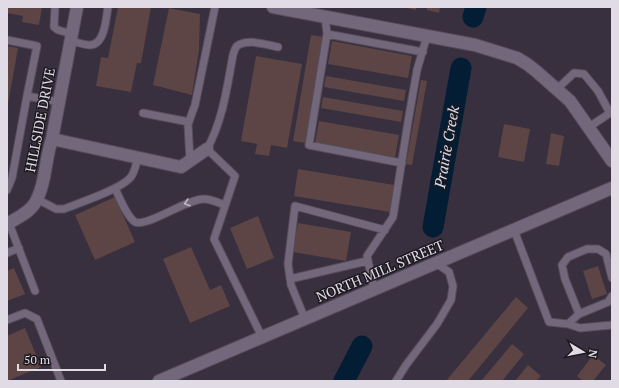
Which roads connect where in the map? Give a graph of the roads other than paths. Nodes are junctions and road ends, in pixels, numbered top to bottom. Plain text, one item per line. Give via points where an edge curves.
1 (55, 7) edge
2 (77, 7) edge
3 (108, 7) edge
4 (215, 7) edge
5 (273, 7) edge
6 (326, 12) edge
7 (327, 34) junction
8 (428, 36) junction
9 (71, 38) junction
10 (7, 40) edge
11 (278, 47) dead end
12 (423, 52) junction
13 (557, 89) junction
14 (27, 96) junction
15 (59, 102) junction
16 (611, 113) edge
17 (143, 114) dead end
18 (189, 122) junction
19 (589, 127) junction
20 (52, 139) junction
21 (207, 149) junction
22 (138, 158) junction
23 (190, 161) junction
24 (612, 161) edge
25 (402, 163) junction
26 (115, 188) junction
27 (612, 188) edge
28 (7, 190) edge
29 (37, 199) junction
30 (225, 205) junction
31 (8, 223) edge
32 (385, 230) junction
33 (514, 230) junction
34 (19, 248) junction
35 (7, 253) edge
36 (368, 261) junction
37 (436, 263) junction
38 (612, 278) edge
39 (290, 279) junction
40 (374, 289) junction
41 (35, 290) dead end
42 (612, 296) edge
43 (579, 314) junction
44 (305, 319) junction
45 (7, 320) edge
46 (568, 324) junction
47 (612, 325) edge
48 (262, 337) junction
49 (174, 378) edge
50 (59, 381) edge
51 (159, 381) edge
52 (396, 381) edge

1 - 9 lane via 54,27
2 - 9 street, HILLSIDE DRIVE
3 - 9 lane via 104,31 96,43 91,45
4 - 18 lane
5 - 6 street
6 - 7 lane
6 - 8 street
7 - 12 lane
7 - 25 lane via 309,145
8 - 12 lane
8 - 13 street via 475,45 517,58
9 - 15 street, HILLSIDE DRIVE
10 - 14 lane via 37,46
11 - 21 lane via 250,42 236,47 221,116
12 - 25 lane via 417,70
13 - 16 lane via 574,74 584,74
13 - 19 street via 570,101
14 - 15 lane
14 - 28 lane via 12,178
15 - 20 street, HILLSIDE DRIVE
16 - 19 lane
17 - 18 lane
18 - 23 lane
19 - 24 street
20 - 22 street
20 - 29 street, HILLSIDE DRIVE
21 - 23 street
21 - 30 lane via 235,176
22 - 23 street via 181,167
22 - 26 lane via 130,178
25 - 32 lane via 393,217
26 - 29 lane via 64,209 56,209
30 -> 26 lane via 204,199 186,203 146,222 136,223
27 - 33 street, NORTH MILL STREET
29 - 31 street, HILLSIDE DRIVE via 23,215
30 - 48 lane via 214,239
31 - 34 lane
32 - 36 lane via 367,256
32 - 39 lane via 295,206 288,264
33 - 37 street, NORTH MILL STREET
33 - 46 lane via 549,322
34 - 35 lane
34 - 41 lane
36 - 39 lane
36 - 40 lane
37 - 40 street, NORTH MILL STREET
37 - 52 lane via 449,272 453,286 451,300
38 - 43 lane via 606,254 598,249 587,249 568,257 562,264
39 - 44 lane via 290,285
40 - 44 street, NORTH MILL STREET
42 - 43 lane via 608,302
43 - 46 lane
44 - 48 street, NORTH MILL STREET
45 - 50 lane via 25,313 37,320
46 - 47 lane via 580,328
48 - 49 street, NORTH MILL STREET
49 - 51 street, NORTH MILL STREET

